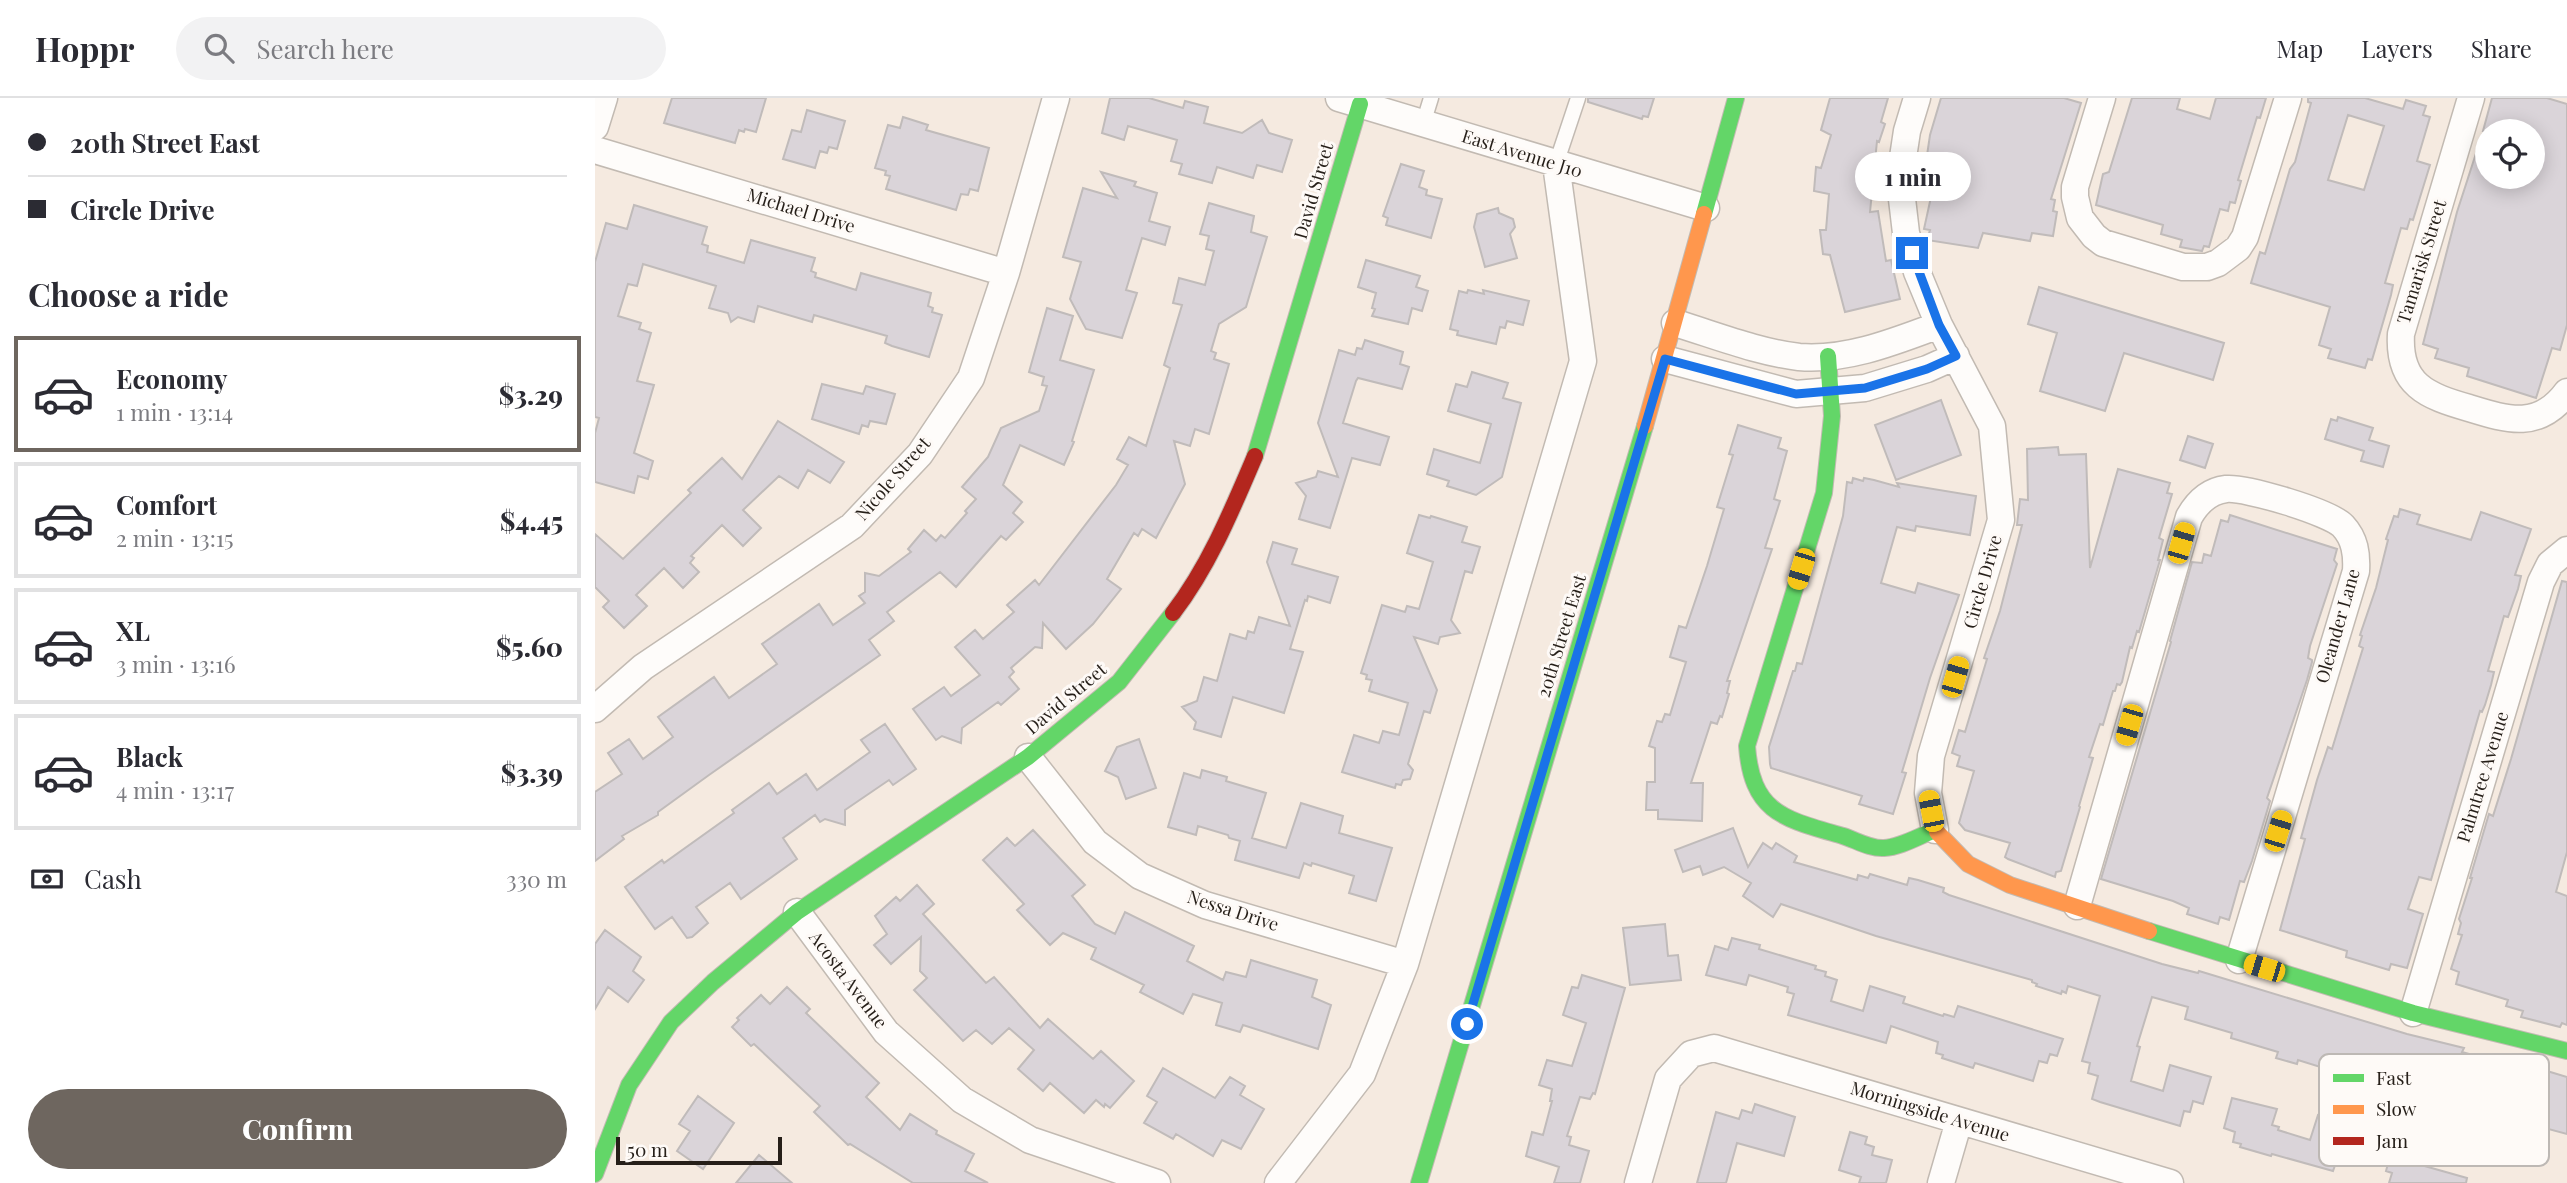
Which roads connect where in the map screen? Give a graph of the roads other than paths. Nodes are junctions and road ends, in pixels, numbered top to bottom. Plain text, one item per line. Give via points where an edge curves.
1 (604, 98) edge
2 (1056, 98) edge
3 (1431, 98) edge
4 (1578, 98) edge
5 (1736, 98) edge
6 (1917, 98) edge
7 (2102, 98) edge
8 (2288, 98) edge
9 (2471, 98) edge
10 (1349, 101) edge
11 (1423, 124) junction
12 (595, 127) edge
13 (595, 150) edge
14 (1556, 164) junction
15 (1706, 208) junction
16 (1006, 273) junction
17 (1675, 323) junction
18 (1939, 325) junction
19 (1828, 356) junction
20 (1956, 356) junction
21 (1665, 359) junction
22 (1831, 392) junction
23 (2567, 392) edge
24 (2567, 550) edge
25 (595, 709) edge
26 (1028, 757) junction
27 (1935, 830) junction
28 (2077, 906) junction
29 (797, 912) junction
30 (2239, 960) junction
31 (1405, 964) junction
32 (2413, 1013) junction
33 (2567, 1051) edge
34 (1959, 1121) junction
35 (595, 1174) edge
36 (1157, 1183) edge
37 (1278, 1183) edge
38 (1419, 1183) edge
39 (1637, 1183) edge
40 (1941, 1183) edge
41 (2170, 1183) edge

1 - 12 street
2 - 16 street, Nicole Street
3 - 11 lane
4 - 14 lane
5 - 15 street, 20th Street East
6 - 18 street, Circle Drive via 1902,164 1902,200 1917,272
7 - 8 street via 2075,187 2080,218 2094,236 2114,247 2195,268 2229,257 2245,237
9 - 23 street, Tamarisk Street via 2401,334 2402,359 2424,391 2503,418 2538,416
10 - 11 street, East Avenue J10
10 - 26 street, David Street via 1257,452 1226,525 1185,597 1119,682
11 - 14 street, East Avenue J10
13 - 16 street, Michael Drive
14 - 15 street, East Avenue J10
14 - 31 street via 1583,361
15 - 17 street, 20th Street East
16 - 25 street, Nicole Street via 971,377 920,454 852,526 643,667
17 - 19 street via 1799,357
17 - 21 street, 20th Street East
18 - 19 street via 1884,346
18 - 20 street, Circle Drive
19 - 22 street
20 - 22 street via 1865,388
20 - 27 street, Circle Drive via 1992,426 2001,520 1931,756 1928,793
21 - 22 street via 1796,394
21 - 38 street, 20th Street East
22 - 27 street via 1831,443 1824,493 1747,746 1747,759 1761,797 1777,815 1800,824 1883,848
24 - 32 street, Palmtree Avenue via 2550,564 2541,582
26 - 29 street, David Street
26 - 31 street, Nessa Drive via 1095,842 1140,876 1205,905
27 - 28 street via 1968,864 2010,885
28 - 30 street
28 - 30 street, Oleander Lane via 2193,509 2215,492 2236,489 2321,513 2349,534 2356,571
29 - 35 street, David Street via 671,1022 629,1085
29 - 36 street, Acosta Avenue via 886,1031 963,1100 1030,1140
30 - 32 street
31 - 37 street via 1362,1074
32 - 33 street
34 - 39 street, Morningside Avenue via 1714,1048 1691,1054 1668,1079
34 - 40 street
34 - 41 street, Morningside Avenue

